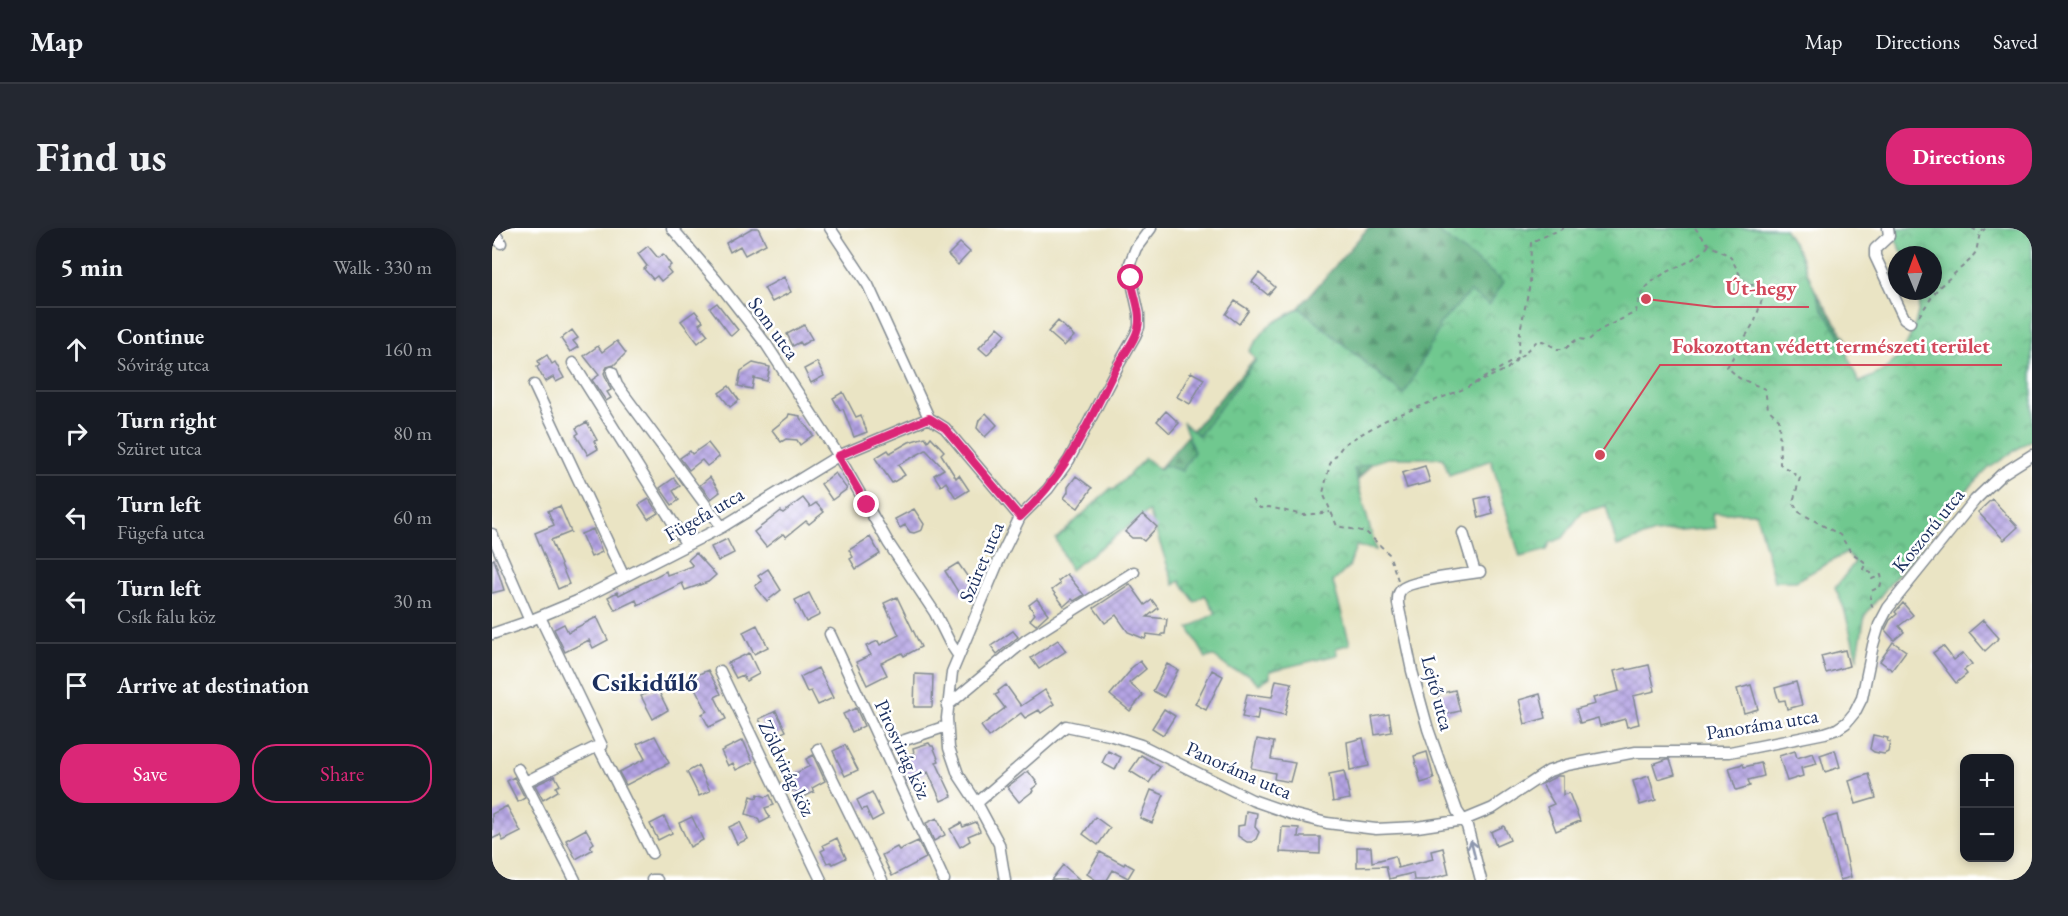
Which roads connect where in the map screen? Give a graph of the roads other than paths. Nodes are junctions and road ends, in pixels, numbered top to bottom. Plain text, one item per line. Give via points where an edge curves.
1 (672, 228) edge
2 (830, 228) edge
3 (841, 228) edge
4 (1151, 228) edge
5 (1888, 228) edge
6 (492, 229) edge
7 (501, 243) dead end
8 (845, 251) junction
9 (1910, 322) road end
10 (573, 363) dead end
11 (612, 372) dead end
12 (534, 385) dead end
13 (929, 418) junction
14 (2032, 455) edge
15 (838, 456) junction
16 (1020, 517) junction
17 (722, 527) junction
18 (1463, 533) dead end
19 (492, 534) edge
20 (687, 545) junction
21 (492, 549) edge
22 (1134, 572) dead end
23 (624, 578) junction
24 (532, 620) junction
25 (492, 634) edge
26 (830, 634) dead end
27 (1873, 645) joint
28 (958, 655) junction
29 (720, 671) dead end
30 (947, 706) junction
31 (947, 726) junction
32 (892, 744) dead end
33 (599, 748) junction
34 (818, 749) dead end
35 (518, 769) dead end
36 (525, 782) junction
37 (977, 803) junction
38 (1464, 820) junction
39 (652, 853) dead end
40 (575, 880) edge
41 (652, 880) edge
42 (657, 880) edge
43 (821, 880) edge
44 (882, 880) edge
45 (944, 880) edge
46 (1005, 880) edge
47 (1481, 880) edge

1 - 15 street, Som utca via 766,344
2 - 8 street, Szüret utca
3 - 8 street
4 - 16 street via 1130,263 1139,314 1135,336 1069,460
5 - 9 street via 1889,236 1875,249 1875,256 1904,318
6 - 7 street
8 - 13 street, Szüret utca via 868,285
10 - 20 street
11 - 17 street via 617,385
12 - 23 street
13 - 15 street, Fügefa utca
13 - 16 street, Szüret utca via 945,428
14 - 27 street, Koszorú utca via 2002,474 1975,500 1888,608
15 - 17 street, Fügefa utca
15 - 28 street, Som utca
16 - 28 street, Szüret utca
17 - 20 street, Fügefa utca
18 - 38 street, Lejtő utca via 1478,572 1413,584 1401,589 1398,604 1428,729 1457,811
19 - 24 street
20 - 23 street, Fügefa utca
21 - 24 street
22 - 30 street via 1026,640
23 - 24 street, Fügefa utca
24 - 25 street, Fügefa utca
24 - 33 street via 602,746
26 - 45 street, Pirosvirág köz
27 - 38 street, Panoráma utca via 1862,698 1855,712 1837,729 1730,752 1636,752 1567,765 1549,771 1493,808
28 - 30 street, Szüret utca
29 - 43 street, Zöldvirág köz
30 - 31 street, Szüret utca
31 - 32 street
31 - 37 street, Szüret utca via 958,774
33 - 36 street
33 - 39 street
34 - 44 street
35 - 36 street
36 - 40 street
37 - 38 street, Panoráma utca via 1066,726 1072,726 1141,745 1252,800 1327,823 1376,829
37 - 46 street, Szüret utca via 999,844
47 -> 38 street, Lejtő utca
41 - 42 street

